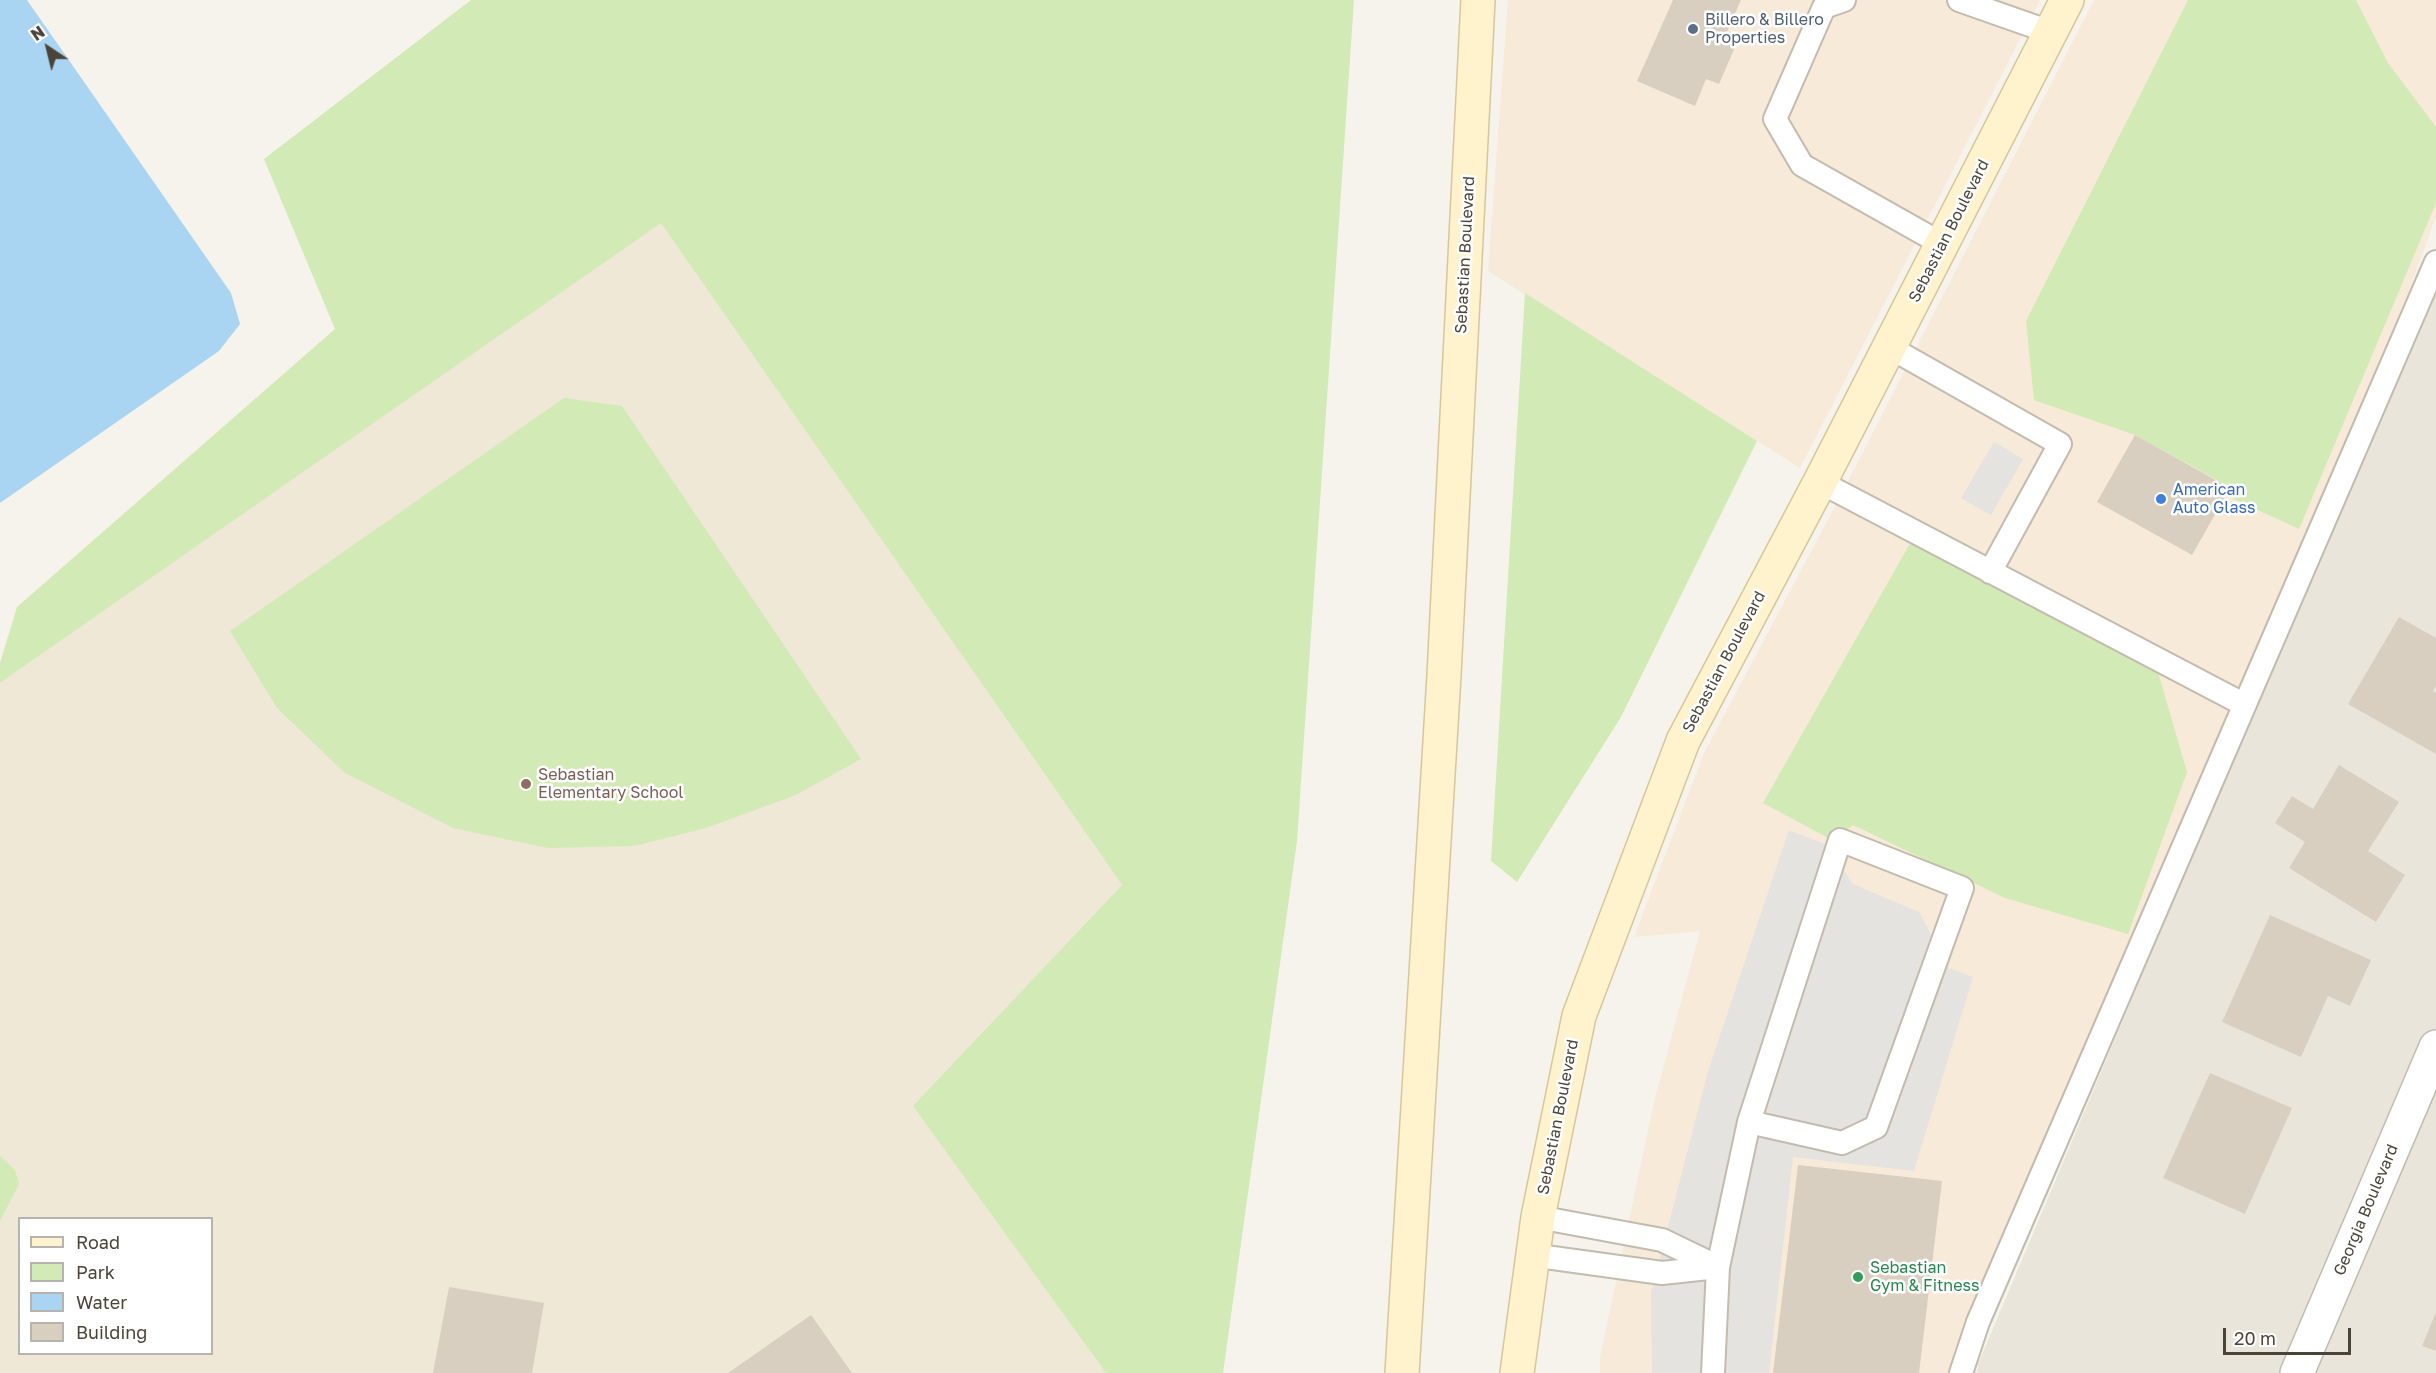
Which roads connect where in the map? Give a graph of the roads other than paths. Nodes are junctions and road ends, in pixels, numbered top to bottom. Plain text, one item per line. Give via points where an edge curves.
1 (1478, 0) edge
2 (1844, 0) edge
3 (1959, 0) edge
4 (2067, 0) edge
5 (2050, 32) junction
6 (1942, 244) junction
7 (2436, 262) edge
8 (1889, 346) junction
9 (1820, 482) junction
10 (1990, 572) junction
11 (2243, 704) junction
12 (2436, 1047) edge
13 (1749, 1122) junction
14 (1538, 1217) junction
15 (1531, 1255) junction
16 (1718, 1267) junction
17 (1402, 1373) edge
18 (1517, 1373) edge
19 (1713, 1373) edge
20 (1961, 1373) edge
21 (2297, 1373) edge

1 - 17 main road, Sebastian Boulevard via 1444,675
2 - 6 lane via 1824,7 1775,119 1802,165
3 - 5 lane
4 - 5 main road, Sebastian Boulevard
5 - 6 main road, Sebastian Boulevard
6 - 8 main road, Sebastian Boulevard
7 - 11 lane
8 - 9 main road, Sebastian Boulevard
8 - 10 lane via 2060,444
9 - 10 lane
9 - 14 main road, Sebastian Boulevard via 1683,741 1579,1016
10 - 11 lane
11 - 20 lane via 1978,1322
12 - 21 street, Georgia Boulevard
13 - 13 lane via 1840,840 1962,888 1876,1127 1842,1143
13 - 16 lane
14 - 15 main road, Sebastian Boulevard
14 - 16 lane via 1662,1240
15 - 16 lane via 1662,1273
15 - 18 main road, Sebastian Boulevard
16 - 19 lane

